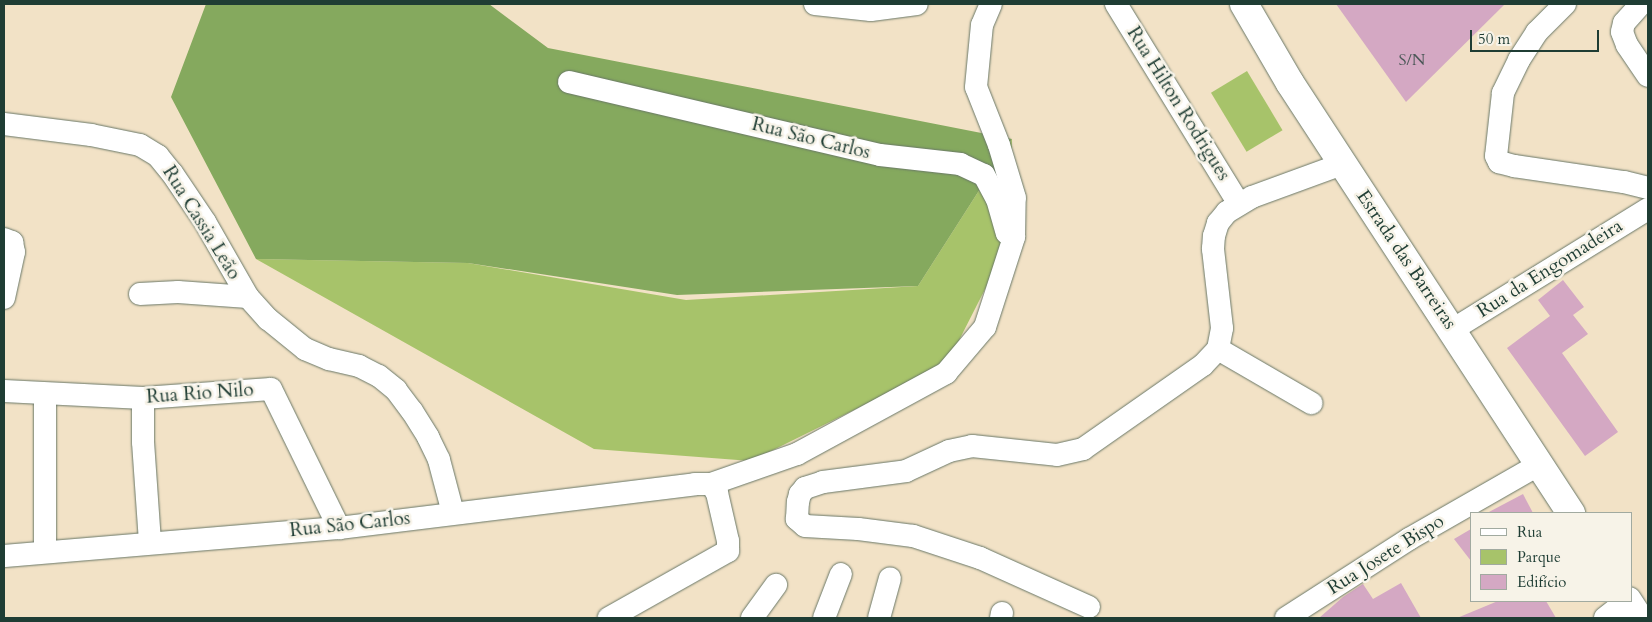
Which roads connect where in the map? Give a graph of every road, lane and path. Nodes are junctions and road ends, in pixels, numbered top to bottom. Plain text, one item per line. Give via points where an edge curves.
1 (815, 4) edge
2 (917, 4) edge
3 (991, 4) edge
4 (1116, 4) edge
5 (1244, 4) edge
6 (1565, 4) edge
7 (1641, 4) edge
8 (1648, 76) edge
9 (569, 82) dead end
10 (4, 124) edge
11 (1342, 164) junction
12 (1648, 188) edge
13 (1239, 204) junction
14 (1648, 209) edge
15 (1014, 237) junction
16 (9, 245) edge
17 (140, 294) dead end
18 (248, 297) junction
19 (4, 298) edge
20 (1452, 330) junction
21 (1218, 349) junction
22 (4, 391) edge
23 (45, 394) junction
24 (143, 398) junction
25 (1312, 403) dead end
26 (1540, 464) junction
27 (703, 484) junction
28 (1570, 512) edge
29 (454, 513) junction
30 (339, 528) junction
31 (150, 543) junction
32 (45, 552) junction
33 (4, 556) edge
34 (841, 574) dead end
35 (890, 578) dead end
36 (776, 585) dead end
37 (1627, 602) edge
38 (1629, 602) edge
39 (1089, 607) dead end
40 (609, 618) edge
41 (752, 618) edge
42 (824, 618) edge
43 (879, 618) edge
44 (1286, 618) edge
45 (1605, 618) edge
46 (1639, 618) edge

1 - 2 street via 871,10
3 - 15 street, Rua São Carlos via 982,25 976,88 999,145 1015,198
4 - 13 street, Rua Hilton Rodrigues
5 - 11 main road, Estrada das Barreiras
6 - 12 street via 1537,32 1503,93 1496,156 1500,162 1514,166
7 - 8 street via 1624,23 1622,32
9 - 15 street, Rua São Carlos via 880,156 960,164 984,175 997,199 1007,233
10 - 18 street, Rua Cassia Leão via 91,134 140,145 158,156 205,222
11 - 13 street
11 - 20 main road, Estrada das Barreiras
13 - 21 street via 1218,223 1214,236 1222,328
14 - 20 street, Rua da Engomadeira
15 - 27 street, Rua São Carlos via 985,327 946,373 797,454
16 - 19 street
17 - 18 street, Rua Cassia Leão via 178,292
18 - 29 street, Rua Cassia Leão via 274,325 305,349 360,366 396,390 412,410 436,452
20 - 26 main road, Estrada das Barreiras
21 - 25 street
21 - 39 street via 1203,365 1074,453 1057,455 972,446 949,451 906,471 829,481 805,488 800,494 797,518 805,526 914,536 980,558
22 - 23 street, Rua Rio Nilo
23 - 24 street, Rua Rio Nilo
23 - 32 street
24 - 30 street, Rua Rio Nilo via 272,389
24 - 31 street via 143,451
26 - 28 main road, Estrada das Barreiras
26 - 44 street, Rua Josete Bispo via 1409,539
27 - 29 street, Rua São Carlos
27 - 40 street via 717,493 728,551
29 - 30 street, Rua São Carlos
30 - 31 street, Rua São Carlos
31 - 32 street, Rua São Carlos
32 - 33 street, Rua São Carlos
34 - 42 street
35 - 43 street
36 - 41 street
37 - 45 street
38 - 46 main road

